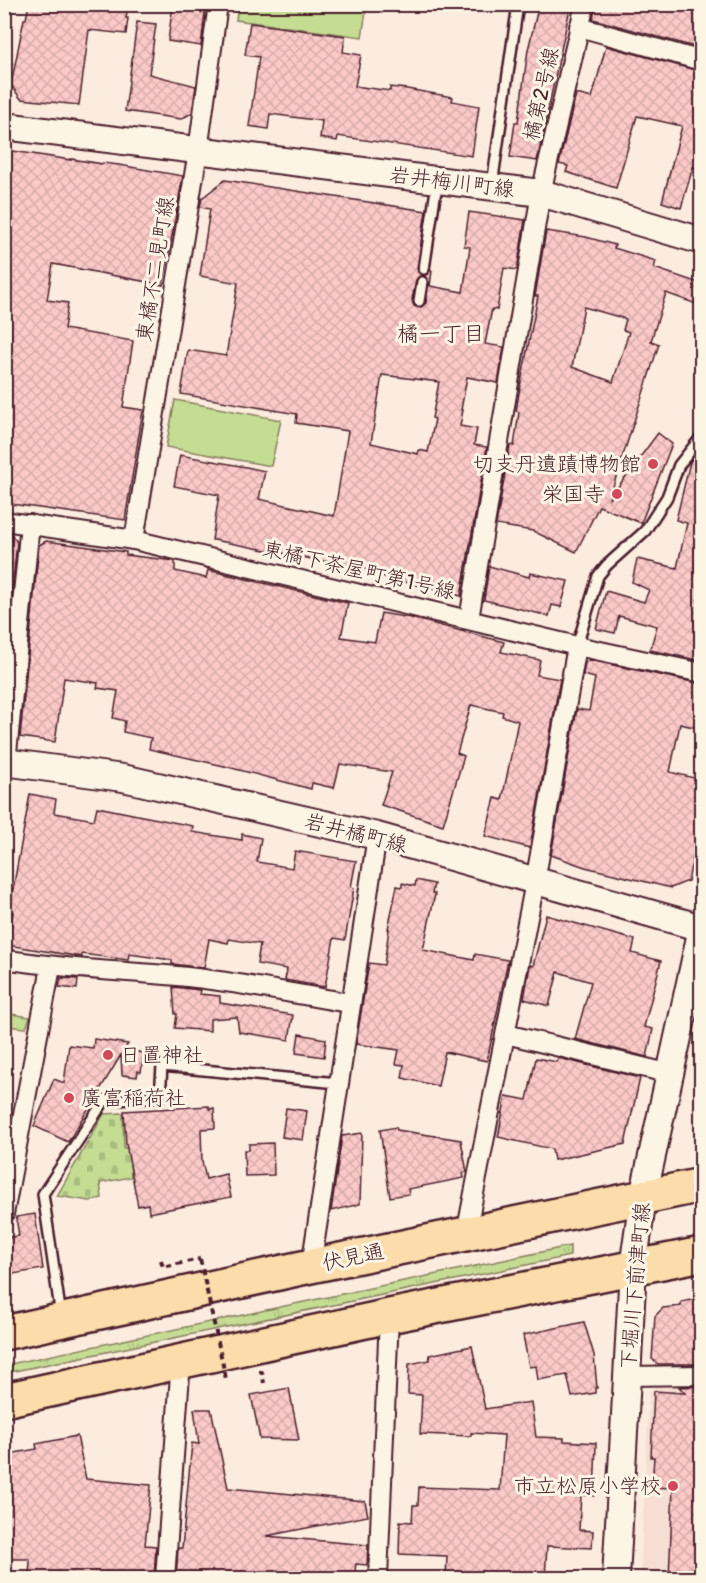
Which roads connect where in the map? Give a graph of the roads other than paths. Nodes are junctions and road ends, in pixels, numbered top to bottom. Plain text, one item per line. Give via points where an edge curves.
1 (218, 4) edge
2 (585, 4) edge
3 (517, 11) dead end
4 (579, 27) junction
5 (702, 62) edge
6 (4, 126) edge
7 (198, 151) junction
8 (437, 181) junction
9 (492, 188) junction
10 (541, 194) junction
11 (702, 240) edge
12 (424, 269) dead end
13 (422, 282) dead end
14 (419, 302) dead end
15 (702, 436) edge
16 (4, 521) edge
17 (30, 524) junction
18 (134, 540) junction
19 (470, 619) junction
20 (577, 646) junction
21 (702, 673) edge
22 (5, 762) edge
23 (377, 836) junction
24 (536, 882) junction
25 (702, 928) edge
26 (4, 959) edge
27 (51, 967) junction
28 (350, 1003) junction
29 (506, 1034) junction
30 (671, 1074) junction
31 (338, 1083) junction
32 (12, 1134) edge
33 (702, 1185) edge
34 (643, 1197) junction
35 (4, 1214) edge
36 (466, 1234) junction
37 (702, 1254) edge
38 (311, 1266) junction
39 (633, 1268) junction
40 (389, 1316) junction
41 (61, 1321) junction
42 (4, 1334) edge
43 (182, 1362) junction
44 (627, 1376) junction
45 (702, 1376) edge
46 (4, 1400) edge
47 (165, 1578) edge
48 (378, 1578) edge
49 (615, 1578) edge

1 - 7 street, 東橘不二見町線
2 - 4 street, 橘第2号線
3 - 9 lane
4 - 5 street
4 - 10 street, 橘第2号線
6 - 7 street, 岩井梅川町線
7 - 8 street, 岩井梅川町線
7 - 18 street, 東橘不二見町線
8 - 9 street, 岩井梅川町線
8 - 12 lane
9 - 10 street, 岩井梅川町線
10 - 11 street, 岩井梅川町線
10 - 19 street, 橘第2号線
13 - 14 lane
15 - 20 lane via 679,465 667,497 645,531 598,576
16 - 17 street, 東橘下茶屋町第1号線
17 - 18 street, 東橘下茶屋町第1号線
17 - 22 street
18 - 19 street, 東橘下茶屋町第1号線
19 - 20 street, 東橘下茶屋町第1号線
20 - 21 street, 東橘下茶屋町第1号線
20 - 24 street
22 - 23 street, 岩井橘町線 via 123,778
23 - 24 street, 岩井橘町線
23 - 28 street
24 - 25 street, 岩井橘町線
24 - 29 street
25 - 30 street, 下堀川下前津町線
26 - 27 street
27 - 28 street via 200,978
27 - 32 street
28 - 31 street
29 - 30 street
29 - 36 street
30 - 34 street, 下堀川下前津町線
31 - 38 street
31 - 41 lane via 162,1066 160,1097 104,1101 43,1194
32 - 35 street
33 - 34 highway, 伏見通
34 - 36 highway, 伏見通
34 - 39 street, 下堀川下前津町線
36 - 38 highway, 伏見通
37 - 39 highway
38 - 41 highway, 伏見通
39 - 40 highway
39 - 44 street, 下堀川下前津町線
40 - 43 highway
40 - 48 street
41 - 42 highway, 伏見通
43 - 46 highway
43 - 47 street
44 - 45 street
44 - 49 street, 下堀川下前津町線

